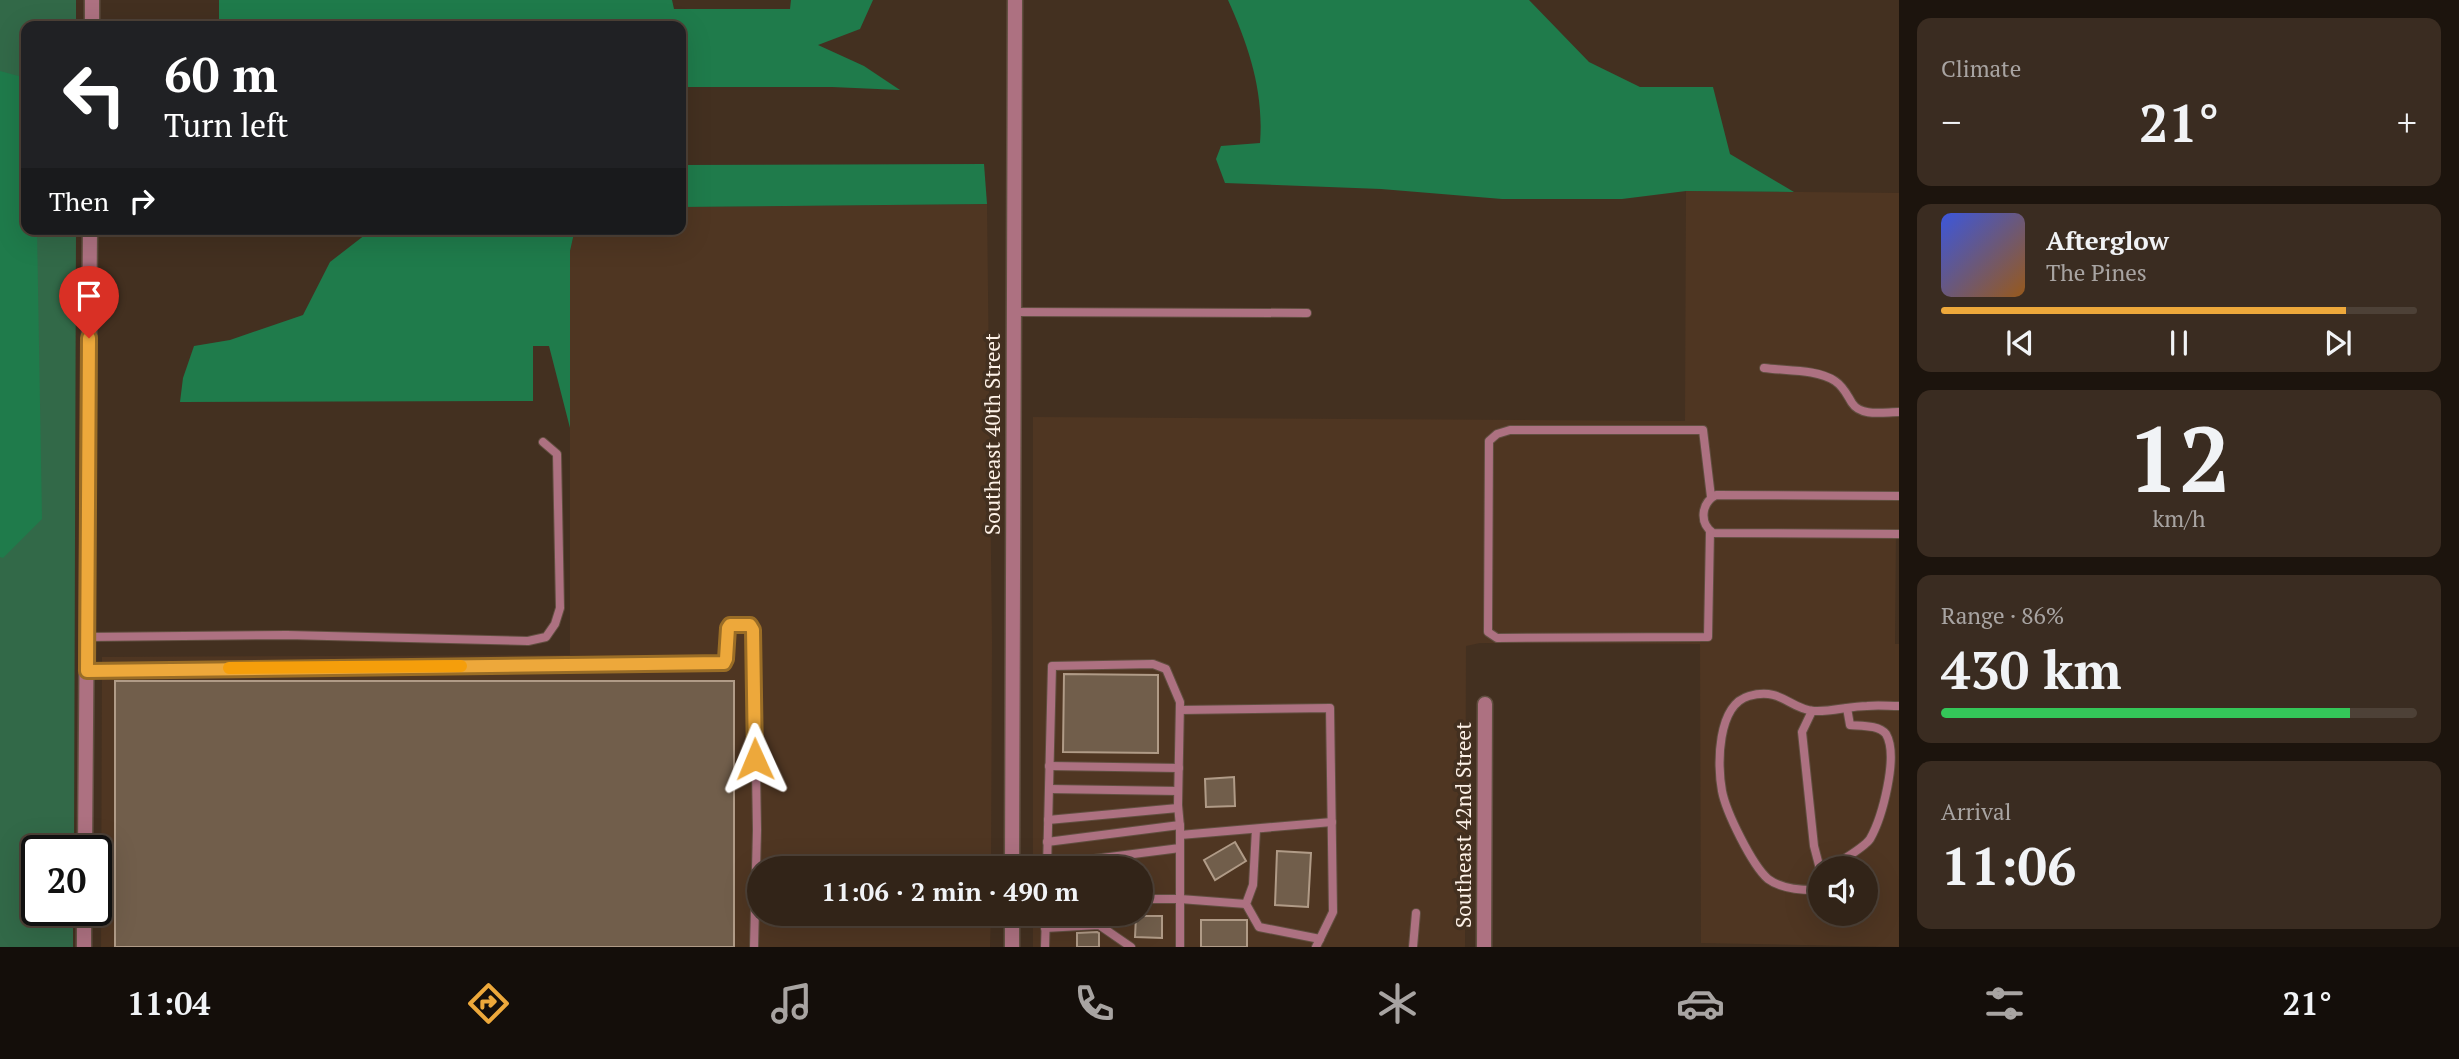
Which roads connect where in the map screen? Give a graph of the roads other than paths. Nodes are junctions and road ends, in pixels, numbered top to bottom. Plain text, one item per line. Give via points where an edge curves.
1 (92, 0) edge
2 (1015, 0) edge
3 (92, 21) edge
4 (90, 235) edge
5 (1014, 312) junction
6 (1307, 313) dead end
7 (1764, 368) dead end
8 (1899, 412) edge
9 (543, 442) dead end
10 (1899, 496) edge
11 (1711, 497) junction
12 (1710, 531) junction
13 (1899, 534) edge
14 (87, 637) junction
15 (87, 671) junction
16 (1485, 704) dead end
17 (1899, 706) edge
18 (1847, 708) junction
19 (1180, 710) junction
20 (1812, 711) junction
21 (1049, 766) junction
22 (1179, 768) junction
23 (1049, 789) junction
24 (1178, 791) junction
25 (1178, 808) junction
26 (1048, 820) junction
27 (1332, 822) junction
28 (1180, 825) junction
29 (1256, 829) junction
30 (85, 835) edge
31 (1180, 835) junction
32 (1047, 842) junction
33 (1180, 848) junction
34 (1012, 856) edge
35 (1047, 856) edge
36 (1124, 856) edge
37 (1817, 856) edge
38 (1847, 856) edge
39 (1808, 890) edge
40 (1153, 899) edge
41 (1180, 899) junction
42 (1246, 904) junction
43 (1416, 913) dead end
44 (84, 926) edge
45 (1012, 926) edge
46 (1045, 928) joint
47 (1318, 943) edge
48 (83, 947) edge
49 (754, 947) edge
50 (1012, 947) edge
51 (1045, 947) edge
52 (1131, 947) edge
53 (1180, 947) edge
54 (1413, 947) edge
55 (1484, 947) edge

1 - 3 street
2 - 5 street, Southeast 40th Street
4 - 14 street
5 - 6 lane
5 - 34 street, Southeast 40th Street
7 - 8 lane via 1823,375 1844,389 1860,411
9 - 14 lane via 557,454 560,608 546,637 528,641 287,635
10 - 11 lane
11 - 12 lane via 1703,515
11 - 12 lane via 1703,430 1510,430 1497,434 1489,441 1488,632 1497,638 1708,637
12 - 13 lane
14 - 15 street
15 - 30 street
15 - 49 lane via 724,663 730,625 750,625 757,830
16 - 55 street, Southeast 42nd Street
17 - 18 lane
18 - 20 lane
18 - 38 lane via 1850,725 1876,727 1886,734 1892,748 1892,769 1869,841
19 - 21 lane via 1166,669 1153,664 1052,666
19 - 22 lane
19 - 27 lane via 1330,708
20 - 37 lane via 1802,732
20 - 39 lane via 1771,693 1748,696 1737,702 1721,736 1722,792 1749,858 1770,881
21 - 22 lane
21 - 23 lane
22 - 24 lane
23 - 24 lane
23 - 26 lane
24 - 25 lane
25 - 26 lane
25 - 28 lane
26 - 32 lane
27 - 29 lane
27 - 47 lane via 1333,912
28 - 31 lane
28 - 32 lane
29 - 31 lane
29 - 42 lane
31 - 33 lane
32 - 35 lane
33 - 36 lane
33 - 41 lane
40 - 41 lane
41 - 42 lane
41 - 53 lane
42 - 47 lane via 1259,927
43 - 54 lane
44 - 48 street
45 - 50 street
46 - 51 lane
46 - 52 lane via 1099,925

